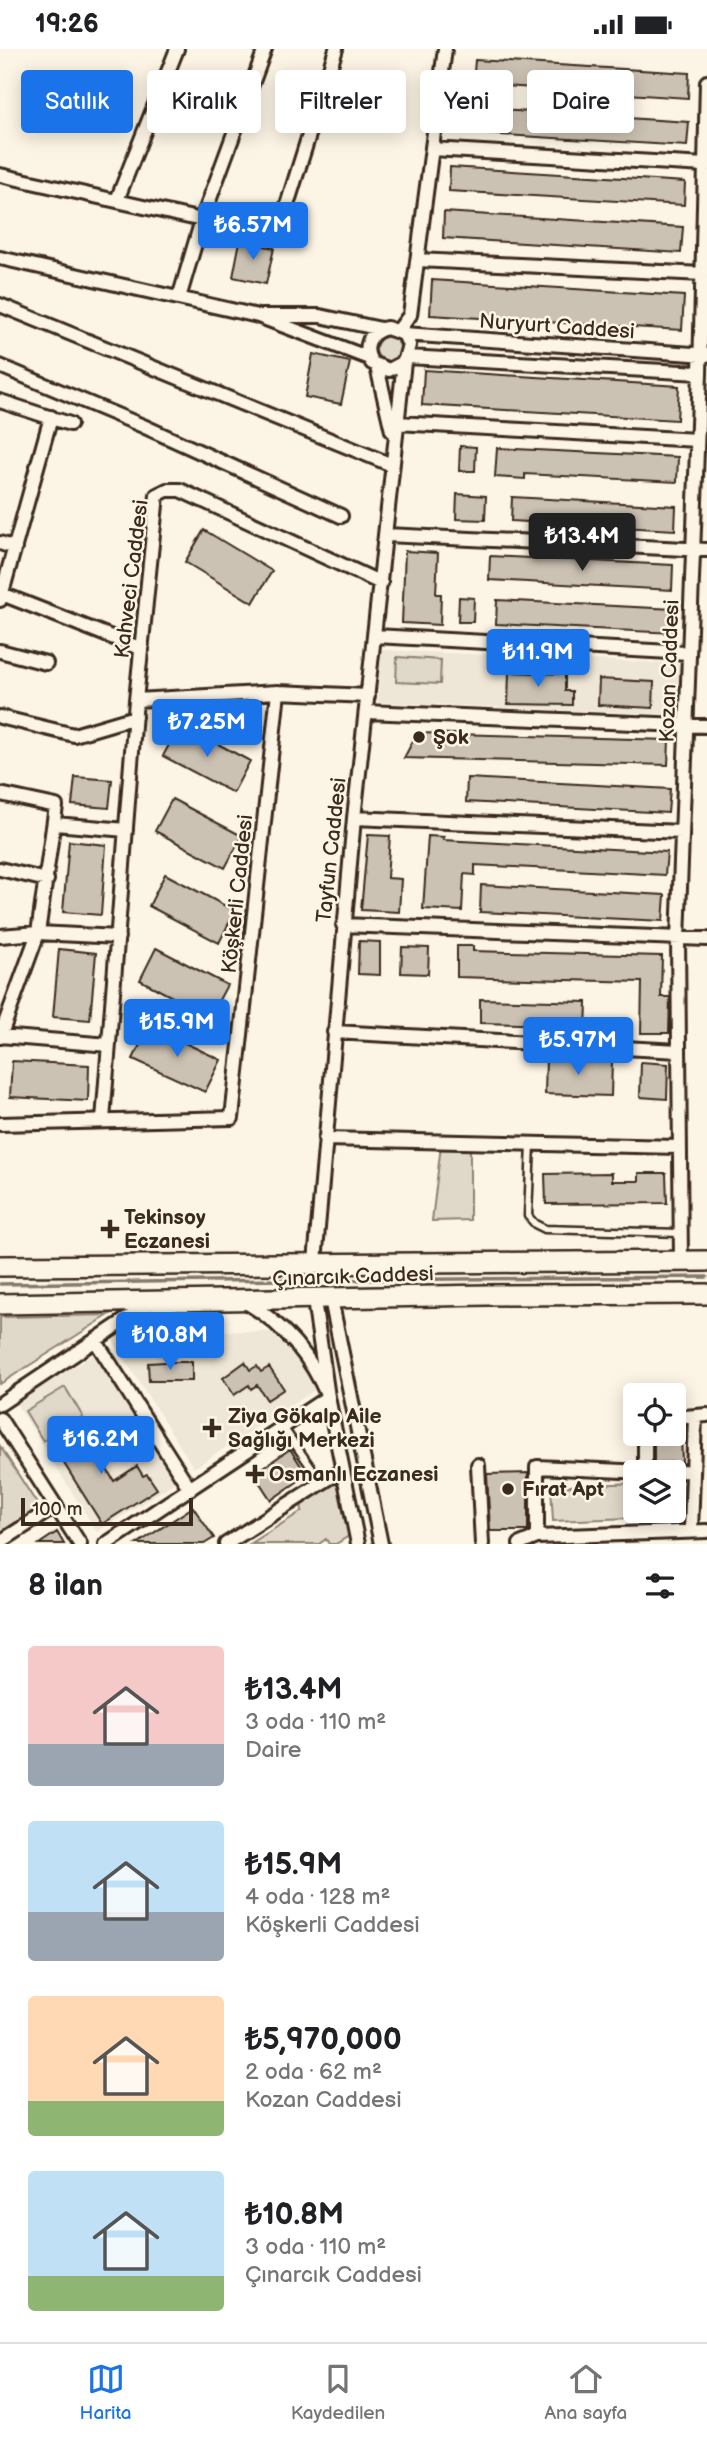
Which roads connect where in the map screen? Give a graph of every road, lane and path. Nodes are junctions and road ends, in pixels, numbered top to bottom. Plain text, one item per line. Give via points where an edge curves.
1 (177, 49) edge
2 (265, 49) edge
3 (336, 49) edge
4 (445, 49) edge
5 (707, 82) edge
6 (432, 149) junction
7 (705, 165) junction
8 (0, 175) edge
9 (117, 200) junction
10 (202, 220) junction
11 (282, 221) dead end
12 (0, 258) edge
13 (418, 260) junction
14 (703, 274) junction
15 (179, 298) junction
16 (0, 305) edge
17 (258, 316) junction
18 (381, 329) junction
19 (401, 333) junction
20 (704, 355) edge
21 (406, 359) junction
22 (373, 363) junction
23 (0, 366) edge
24 (700, 373) junction
25 (0, 401) edge
26 (51, 418) junction
27 (397, 423) junction
28 (70, 424) dead end
29 (697, 440) junction
30 (394, 442) junction
31 (392, 465) junction
32 (341, 516) dead end
33 (386, 535) junction
34 (0, 543) edge
35 (15, 548) junction
36 (693, 550) junction
37 (707, 550) edge
38 (381, 583) junction
39 (1, 597) edge
40 (375, 636) junction
41 (142, 649) junction
42 (0, 651) edge
43 (689, 653) junction
44 (46, 663) dead end
45 (278, 692) junction
46 (368, 696) junction
47 (136, 700) junction
48 (366, 712) junction
49 (0, 716) edge
50 (135, 717) junction
51 (686, 726) junction
52 (707, 726) edge
53 (0, 794) edge
54 (354, 818) junction
55 (55, 824) junction
56 (126, 830) junction
57 (682, 832) junction
58 (0, 869) edge
59 (47, 880) junction
60 (343, 925) junction
61 (38, 933) junction
62 (0, 936) edge
63 (118, 937) junction
64 (678, 939) junction
65 (707, 939) edge
66 (3, 1021) edge
67 (334, 1032) junction
68 (0, 1037) edge
69 (109, 1045) junction
70 (679, 1051) junction
71 (103, 1121) junction
72 (0, 1124) edge
73 (325, 1139) junction
74 (531, 1144) junction
75 (680, 1147) junction
76 (680, 1233) junction
77 (681, 1261) junction
78 (707, 1261) edge
79 (315, 1262) junction
80 (0, 1266) edge
81 (707, 1294) edge
82 (323, 1299) junction
83 (246, 1301) junction
84 (152, 1303) junction
85 (0, 1304) edge
86 (95, 1340) junction
87 (328, 1397) junction
88 (0, 1404) edge
89 (701, 1416) edge
90 (0, 1419) edge
91 (283, 1427) junction
92 (478, 1465) dead end
93 (342, 1470) junction
94 (623, 1471) edge
95 (686, 1471) edge
96 (693, 1471) junction
97 (322, 1483) junction
98 (190, 1489) junction
99 (692, 1489) junction
100 (707, 1489) edge
101 (56, 1507) junction
102 (691, 1531) junction
103 (707, 1531) edge
104 (537, 1537) junction
105 (621, 1539) edge
106 (0, 1542) edge
107 (80, 1544) edge
108 (106, 1544) edge
109 (226, 1544) edge
110 (358, 1544) edge
111 (381, 1544) edge
112 (482, 1544) edge
113 (520, 1544) edge

1 - 9 street
2 - 10 street
3 - 11 street
4 - 6 street
5 - 7 street, Kozan Caddesi
6 - 7 street
6 - 13 street
7 - 14 street, Kozan Caddesi
8 - 9 street
9 - 10 street
10 - 15 street
12 - 15 street
13 - 14 street
13 - 19 street via 410,315
14 - 20 street, Kozan Caddesi
15 - 17 street
16 - 31 street
17 - 18 street via 320,316
17 - 22 street
18 - 19 street
18 - 22 street via 368,341
19 - 20 street, Nuryurt Caddesi
19 - 21 street via 409,345
20 - 24 street, Kozan Caddesi
21 - 22 street via 395,369
21 - 24 street
21 - 27 street
22 - 30 street
23 - 32 street
24 - 29 street, Kozan Caddesi
25 - 26 street
26 - 28 street
26 - 35 street
27 - 29 street
27 - 30 street
29 - 36 street, Kozan Caddesi
30 - 31 street, Tayfun Caddesi
31 - 33 street, Tayfun Caddesi
33 - 36 street
33 - 38 street, Tayfun Caddesi
34 - 35 street
35 - 39 street
36 - 37 street
36 - 43 street, Kozan Caddesi
38 - 40 street, Tayfun Caddesi
38 - 41 street, Kahveci Caddesi via 180,490 167,490 158,495
39 - 41 street
40 - 43 street
40 - 46 street, Tayfun Caddesi
41 - 47 street, Kahveci Caddesi
42 - 44 street
43 - 51 street, Kozan Caddesi
45 - 46 street
45 - 47 street
45 - 71 street, Köşkerli Caddesi via 232,1118
46 - 48 street, Tayfun Caddesi
47 - 50 street, Kahveci Caddesi
48 - 51 street
48 - 54 street, Tayfun Caddesi
49 - 50 street via 74,735
50 - 56 street, Kahveci Caddesi
51 - 52 street
51 - 57 street, Kozan Caddesi
53 - 55 street via 56,806
54 - 57 street
54 - 60 street, Tayfun Caddesi
55 - 56 street
55 - 59 street
56 - 63 street, Kahveci Caddesi
57 - 64 street, Kozan Caddesi
58 - 59 street
59 - 61 street
60 - 64 street
60 - 67 street, Tayfun Caddesi
61 - 62 street
61 - 63 street
61 - 66 street
63 - 69 street, Kahveci Caddesi
64 - 65 street
64 - 70 street, Kozan Caddesi
66 - 68 street
67 - 70 street
67 - 73 street, Tayfun Caddesi
68 - 69 street
69 - 71 street, Kahveci Caddesi
70 - 75 street, Kozan Caddesi
71 - 72 street, Köşkerli Caddesi
73 - 74 street
73 - 79 street, Tayfun Caddesi
74 - 75 street
74 - 76 lane via 528,1216 535,1224 545,1229
75 - 76 street, Kozan Caddesi
76 - 77 street, Kozan Caddesi
77 - 78 main road, Çınarcık Caddesi
77 - 79 main road, Çınarcık Caddesi
79 - 80 main road, Çınarcık Caddesi
81 - 82 main road, Çınarcık Caddesi
82 - 83 main road, Çınarcık Caddesi
82 - 87 street
82 - 111 street
83 - 84 main road, Çınarcık Caddesi
83 - 87 street via 291,1337 312,1364
84 - 85 main road, Çınarcık Caddesi
84 - 86 street
86 - 88 street
86 - 98 street
87 - 91 street
87 - 93 street
89 - 96 street
90 - 101 street
91 - 97 lane
91 - 98 street
92 - 112 street
93 - 97 street
93 - 110 street
94 - 104 street via 537,1467
95 - 96 street
96 - 99 street
97 - 109 street
98 - 108 street
99 - 100 street
99 - 102 street
101 - 106 street
101 - 107 street
102 - 103 street
102 - 105 street
104 - 105 street
104 - 113 street

